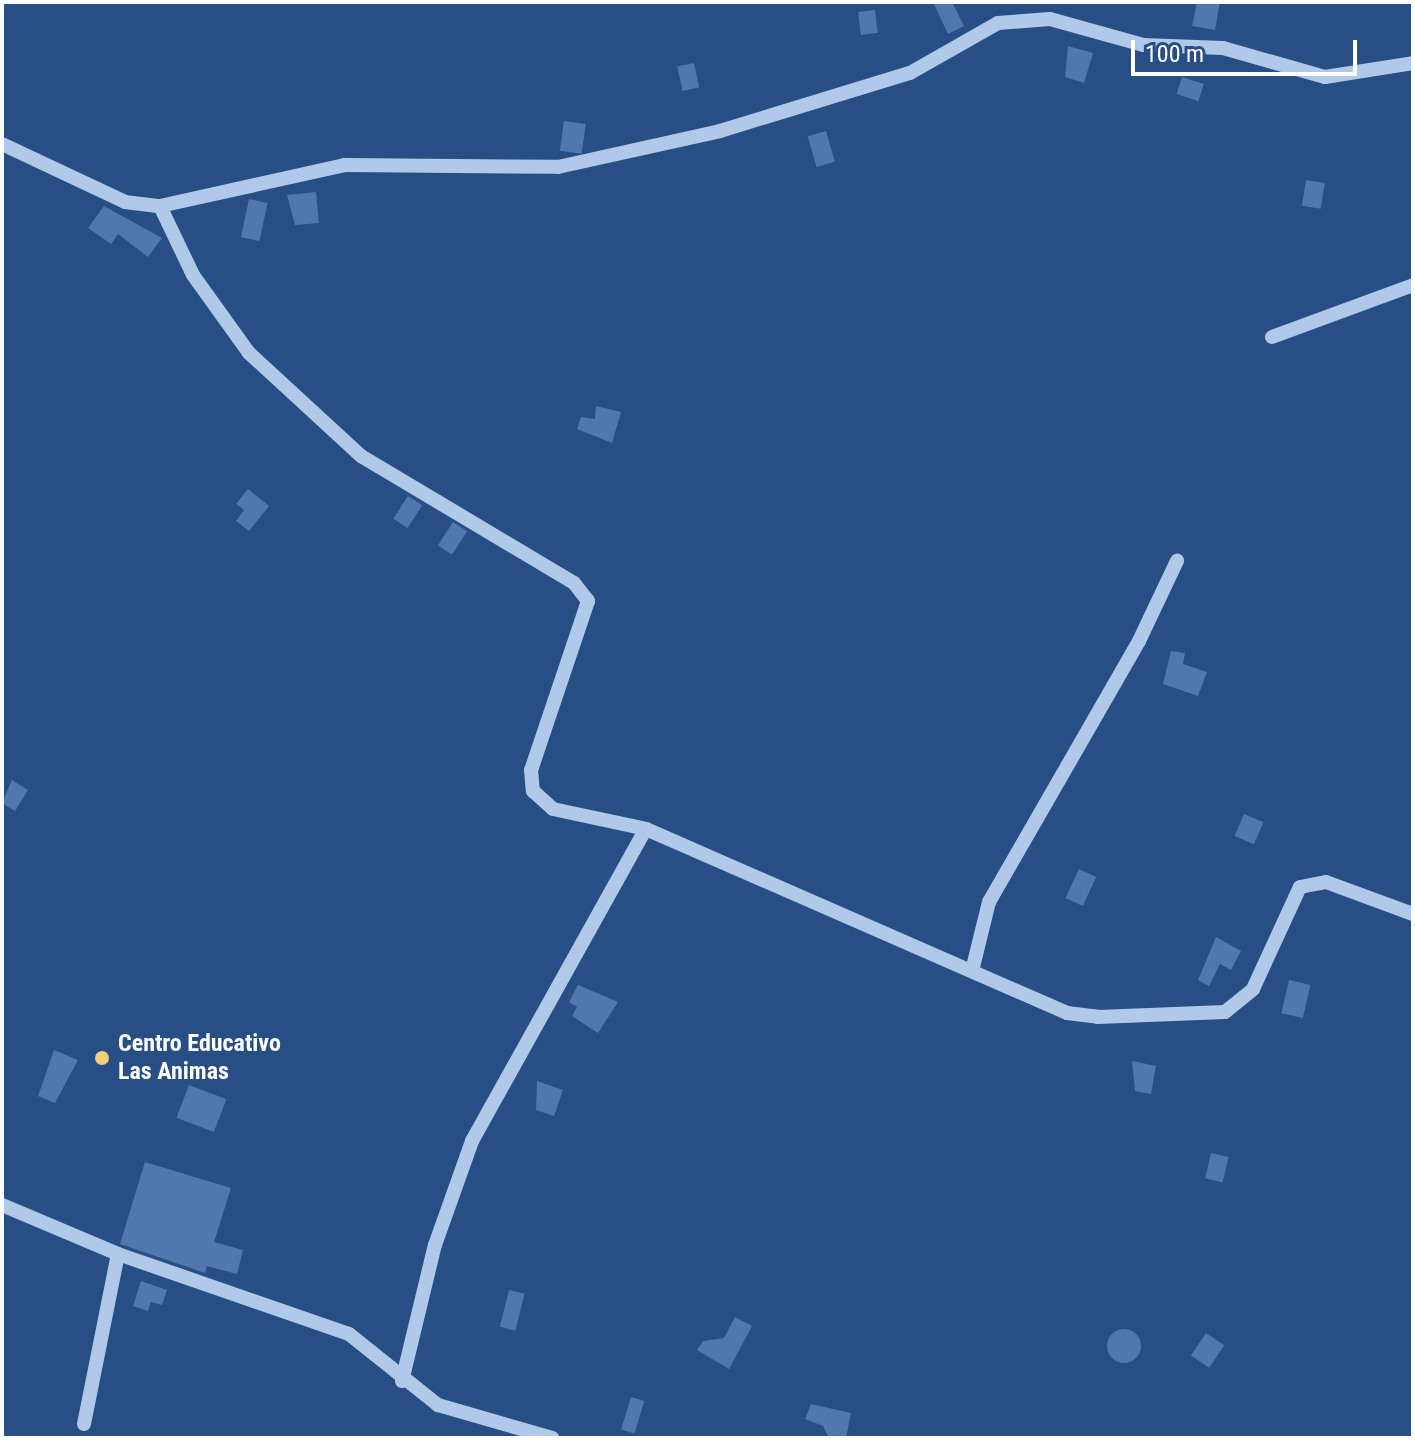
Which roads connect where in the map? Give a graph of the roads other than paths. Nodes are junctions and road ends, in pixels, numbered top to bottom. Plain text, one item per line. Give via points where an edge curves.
1 (1413, 63) edge
2 (2, 144) edge
3 (160, 206) junction
4 (1413, 285) edge
5 (1272, 337) dead end
6 (1177, 561) dead end
7 (646, 829) junction
8 (1413, 914) edge
9 (972, 971) junction
10 (2, 1205) edge
11 (118, 1254) junction
12 (402, 1381) junction
13 (84, 1424) dead end
14 (552, 1438) edge

1 - 3 street via 1325,77 1223,48 1143,45 1050,19 998,23 910,73 720,131 558,167 345,165
2 - 3 street via 125,202
3 - 7 street via 193,275 249,353 361,456 574,583 588,601 531,770 533,791 553,809
4 - 5 street
6 - 9 street via 1139,641 989,902
7 - 9 street
7 - 12 street via 472,1141 435,1245
8 - 9 street via 1326,882 1300,887 1253,989 1225,1012 1067,1013
10 - 11 street
11 - 12 street via 349,1334 369,1344
11 - 13 street
12 - 14 street via 438,1405 490,1425

